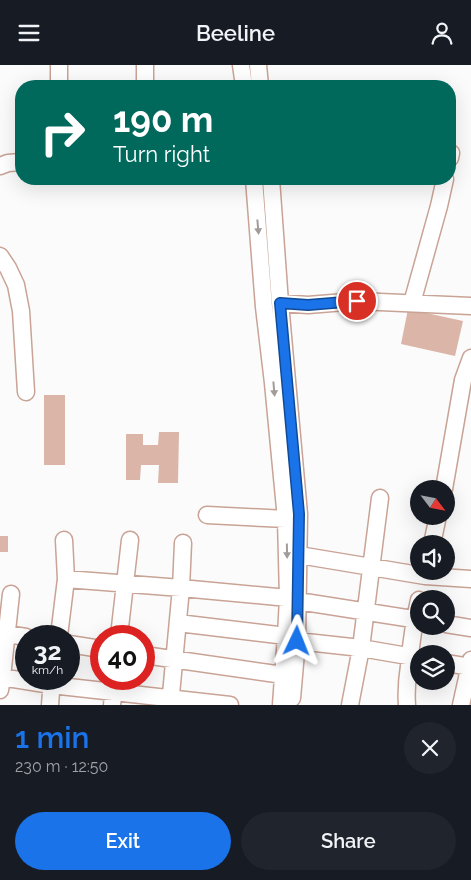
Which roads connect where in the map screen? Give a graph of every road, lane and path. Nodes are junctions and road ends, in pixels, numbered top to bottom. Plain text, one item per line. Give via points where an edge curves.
1 (59, 65) edge
2 (144, 65) edge
3 (241, 65) edge
4 (258, 65) edge
5 (59, 80) edge
6 (145, 80) edge
7 (243, 80) edge
8 (259, 80) edge
9 (15, 162) edge
10 (0, 165) edge
11 (254, 185) edge
12 (270, 185) edge
13 (445, 185) edge
14 (0, 255) edge
15 (280, 303) junction
16 (412, 303) junction
17 (471, 306) edge
18 (471, 358) edge
19 (26, 392) dead end
20 (446, 480) edge
21 (380, 498) dead end
22 (207, 515) dead end
23 (286, 519) junction
24 (64, 540) dead end
25 (130, 540) dead end
26 (183, 543) dead end
27 (299, 555) junction
28 (372, 567) junction
29 (410, 571) edge
30 (455, 577) edge
31 (66, 579) junction
32 (471, 579) edge
33 (126, 583) junction
34 (181, 588) junction
35 (12, 594) dead end
36 (293, 599) junction
37 (366, 611) junction
38 (410, 618) edge
39 (178, 623) junction
40 (60, 625) edge
41 (120, 625) edge
42 (455, 625) edge
43 (471, 628) edge
44 (4, 633) edge
45 (292, 638) junction
46 (361, 648) junction
47 (155, 656) edge
48 (410, 656) edge
49 (174, 659) junction
50 (455, 664) edge
51 (471, 665) edge
52 (283, 675) junction
53 (410, 676) edge
54 (1, 681) edge
55 (15, 681) edge
56 (80, 687) edge
57 (51, 690) edge
58 (113, 692) edge
59 (170, 701) edge
60 (50, 705) edge
61 (230, 705) edge
62 (280, 705) edge
63 (292, 705) edge
64 (350, 705) edge
65 (407, 705) edge
66 (461, 705) edge

1 - 5 street
2 - 6 street
3 - 7 street
4 - 8 street
9 - 10 street
11 -> 23 street
12 - 15 street
13 - 16 street
14 - 19 street via 16,285 21,311
15 - 16 street
15 - 27 street via 299,514
16 - 17 street
18 - 20 street
21 - 28 street
22 - 23 street
23 -> 36 street
24 - 31 street
25 - 33 street
26 - 34 street
27 - 28 street
27 - 36 street
28 - 29 street
28 - 37 street
30 - 32 street
31 - 33 street
31 - 40 street
33 - 34 street
33 - 41 street
34 - 36 street
34 - 39 street
35 - 44 street
36 - 37 street
36 - 45 street
37 - 38 street
37 - 46 street
39 - 45 street
39 - 49 street
42 - 43 street
44 - 54 street
45 - 46 street
45 - 52 street
45 - 63 street
46 - 48 street
46 - 64 street
47 - 49 street
49 - 52 street
49 - 59 street
50 - 51 street
51 - 66 street
52 - 62 street
53 - 65 street
54 - 55 street
56 - 58 street
57 - 60 street
58 - 59 street
59 - 61 street

